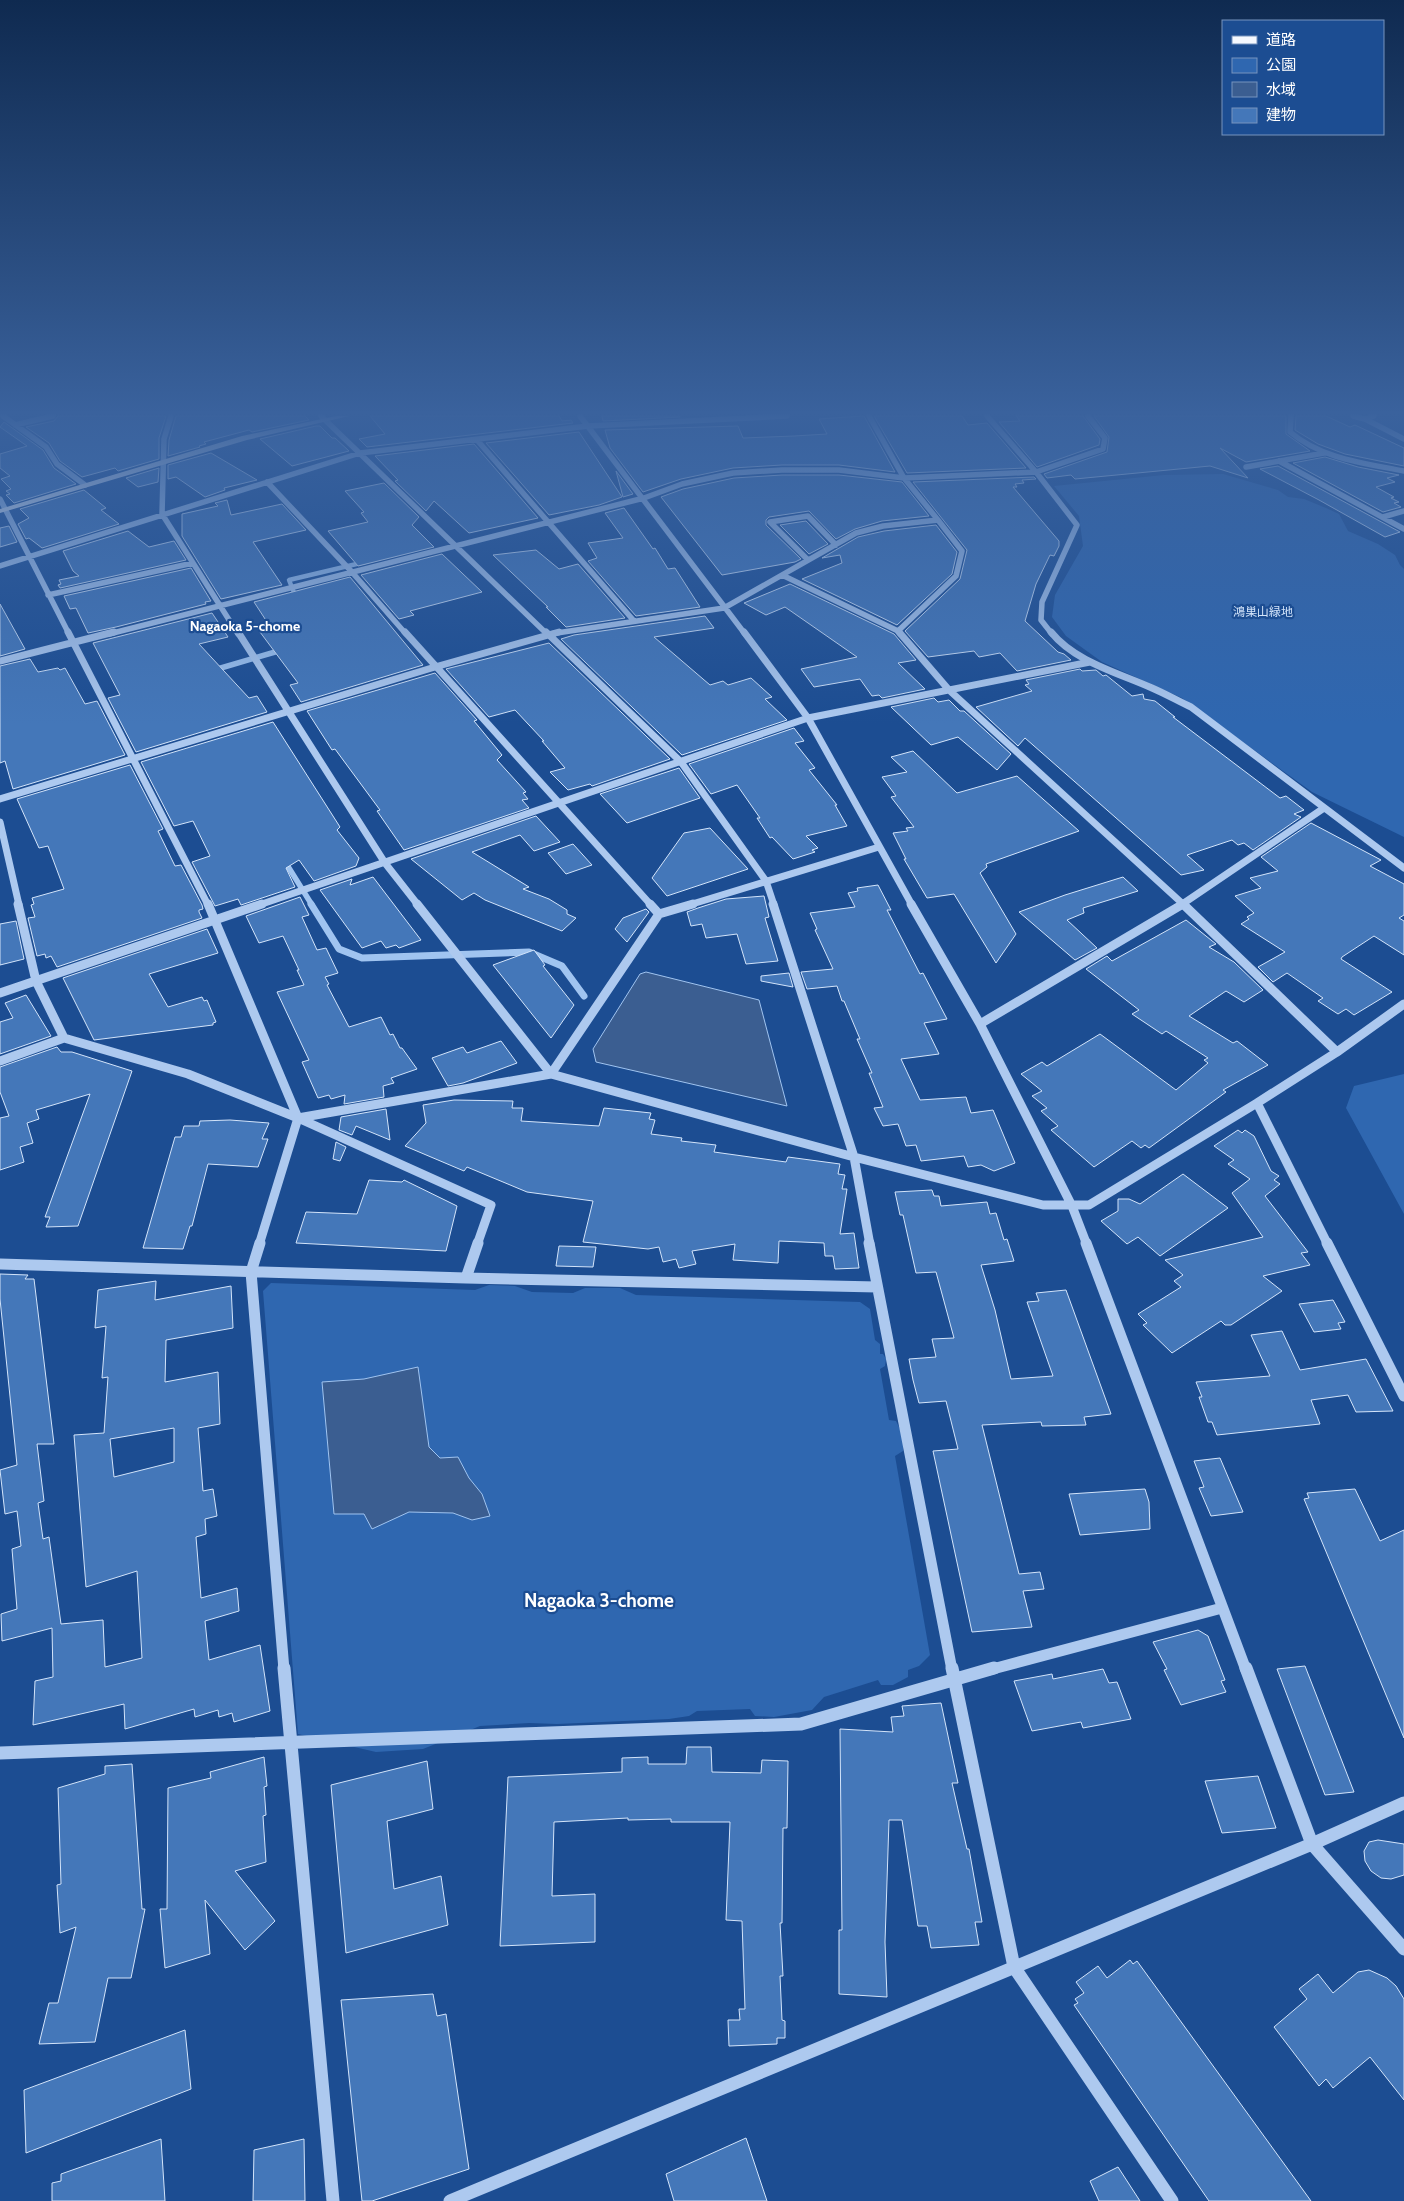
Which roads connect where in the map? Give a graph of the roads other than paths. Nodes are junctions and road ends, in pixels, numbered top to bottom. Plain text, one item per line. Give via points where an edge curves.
1 (7, 519) edge
2 (147, 519) edge
3 (165, 519) edge
4 (302, 519) edge
5 (427, 519) edge
6 (546, 519) edge
7 (562, 519) edge
8 (659, 519) edge
9 (791, 519) edge
10 (811, 519) edge
11 (1072, 519) edge
12 (1387, 519) edge
13 (938, 520) joint
14 (549, 522) junction
15 (1404, 529) edge
16 (836, 545) junction
17 (455, 546) junction
18 (29, 557) junction
19 (808, 560) junction
20 (193, 563) junction
21 (0, 566) edge
22 (351, 571) junction
23 (782, 575) junction
24 (48, 595) junction
25 (220, 606) junction
26 (724, 608) junction
27 (634, 621) junction
28 (898, 631) junction
29 (548, 634) junction
30 (73, 643) junction
31 (0, 661) edge
32 (1090, 662) junction
33 (435, 666) junction
34 (949, 690) junction
35 (288, 711) junction
36 (808, 718) junction
37 (132, 759) junction
38 (681, 762) junction
39 (0, 799) edge
40 (560, 804) junction
41 (1324, 808) junction
42 (0, 822) edge
43 (878, 847) junction
44 (385, 863) junction
45 (1404, 868) edge
46 (766, 881) junction
47 (1183, 904) junction
48 (659, 914) junction
49 (216, 920) junction
50 (36, 981) junction
51 (0, 993) edge
52 (1404, 1004) edge
53 (980, 1024) junction
54 (64, 1038) junction
55 (1337, 1052) junction
56 (0, 1060) edge
57 (551, 1074) junction
58 (1257, 1102) junction
59 (298, 1118) junction
60 (854, 1157) junction
61 (1072, 1206) junction
62 (0, 1264) edge
63 (251, 1272) junction
64 (466, 1278) junction
65 (877, 1287) junction
66 (1404, 1396) edge
67 (1222, 1608) junction
68 (954, 1679) junction
69 (290, 1743) junction
70 (0, 1753) edge
71 (1404, 1803) edge
72 (1312, 1844) junction
73 (1404, 1949) edge
74 (1014, 1967) junction
75 (333, 2201) edge
76 (450, 2201) edge
77 (1172, 2201) edge

1 - 18 street
2 - 18 street
3 - 20 street
4 - 22 street
5 - 17 street
6 - 14 street
7 - 14 street
8 - 26 street
9 - 19 street via 770,522
10 - 16 street
11 - 32 street via 1077,525 1042,602 1040,620 1056,640
12 - 15 street
13 - 16 street via 883,526 856,533
13 - 28 street via 962,552 956,576
14 - 17 street
14 - 27 street
16 - 19 street
17 - 22 street
17 - 29 street
18 - 21 street
18 - 24 street
19 - 23 street
20 - 24 street
20 - 25 street
22 - 25 street
22 - 33 street
23 - 26 street
23 - 28 street
24 - 30 street
25 - 30 street
25 - 35 street
26 - 27 street
26 - 36 street
27 - 29 street
28 - 34 street
29 - 33 street
29 - 38 street
30 - 31 street
30 - 37 street
32 - 34 street
32 - 41 street via 1191,707
33 - 35 street
33 - 40 street
34 - 36 street
34 - 47 street
35 - 37 street
35 - 44 street
36 - 38 street
36 - 43 street
37 - 39 street
37 - 49 street
38 - 40 street
38 - 46 street
40 - 44 street
40 - 48 street
41 - 45 street
41 - 47 street
42 - 50 street
43 - 46 street
43 - 53 street
44 - 49 street
44 - 57 street
46 - 48 street
46 - 60 street
47 - 53 street
47 - 55 street
48 - 57 street
49 - 50 street
49 - 59 street
50 - 51 street
50 - 54 street
52 - 55 street
53 - 61 street
54 - 56 street
54 - 59 street via 188,1074
55 - 58 street
57 - 59 street
57 - 60 street
58 - 61 street via 1089,1205
58 - 66 street
59 - 63 street
59 - 64 street via 491,1205
60 - 61 street via 1043,1205
60 - 65 street
61 - 67 street
62 - 63 street
63 - 64 street
63 - 69 street
64 - 65 street
65 - 68 street
67 - 68 street
67 - 72 street
68 - 69 street via 801,1724
68 - 74 street
69 - 70 street
69 - 75 street
71 - 72 street
72 - 73 street
72 - 74 street
74 - 76 street
74 - 77 street

